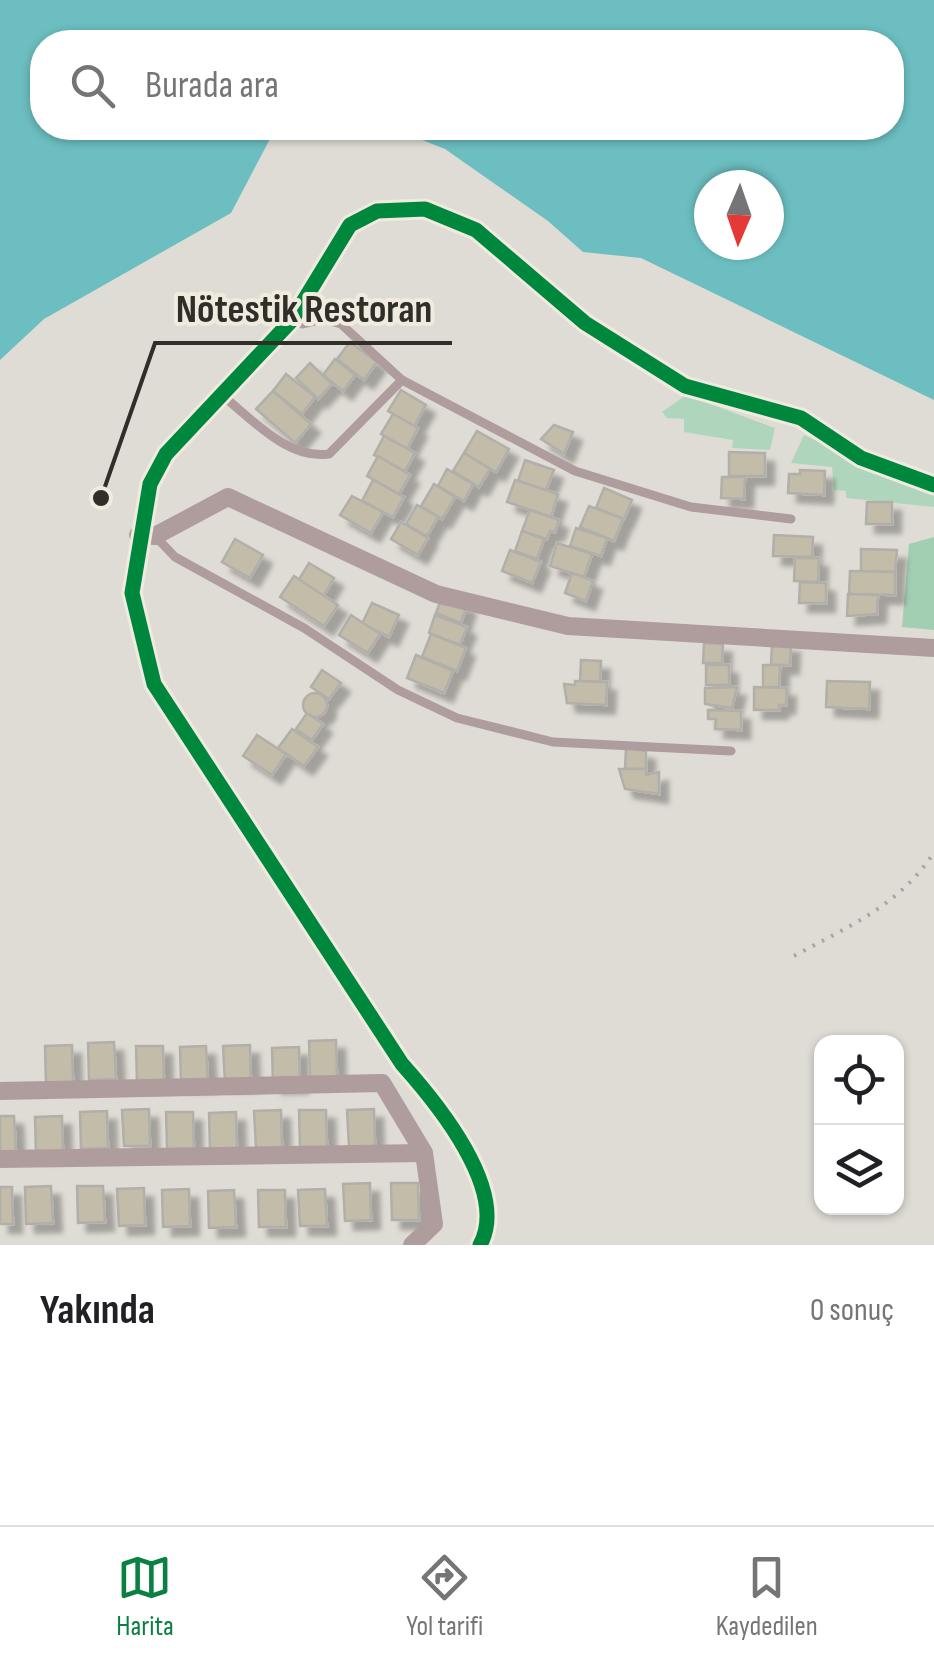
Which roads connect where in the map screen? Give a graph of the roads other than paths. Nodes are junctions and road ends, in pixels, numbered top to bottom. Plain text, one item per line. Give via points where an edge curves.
1 (292, 320) junction
2 (402, 380) junction
3 (222, 396) junction
4 (934, 485) edge
5 (791, 519) dead end
6 (147, 535) junction
7 (934, 648) edge
8 (731, 751) dead end
9 (0, 1091) edge
10 (424, 1153) junction
11 (0, 1159) edge
12 (412, 1245) edge
13 (480, 1245) edge

1 - 2 lane via 341,324
1 - 3 street
1 - 4 street via 350,225 377,211 425,208 476,230 585,323 685,386 801,418 862,458
2 - 3 lane via 323,455 296,452
2 - 5 lane via 610,485 691,508
3 - 6 street via 166,454 150,484
6 - 7 street via 228,497 436,594 568,626
6 - 8 lane via 398,690 458,718 552,742
6 - 13 street via 132,593 154,684 402,1064 449,1117 481,1187 488,1216
9 - 10 street via 382,1083
10 - 11 street
10 - 12 street via 434,1224

